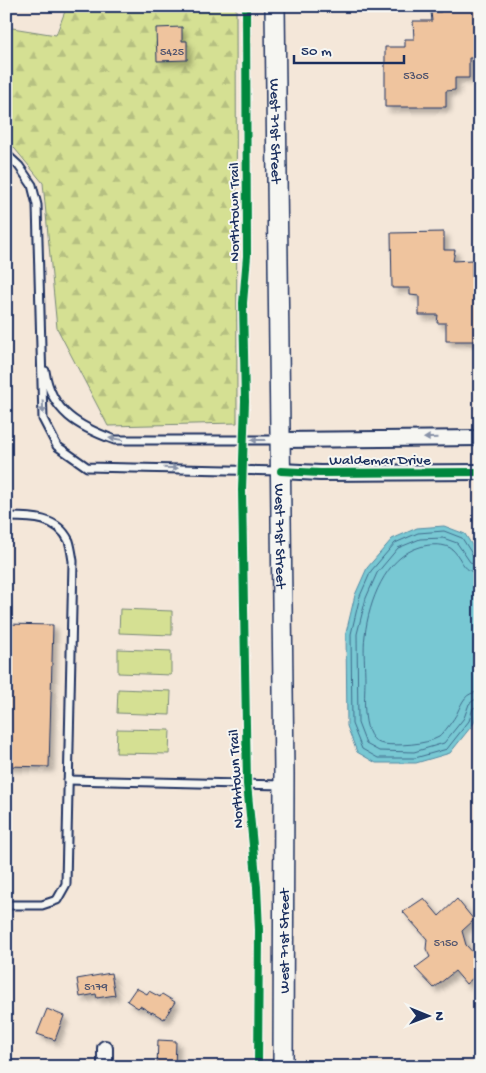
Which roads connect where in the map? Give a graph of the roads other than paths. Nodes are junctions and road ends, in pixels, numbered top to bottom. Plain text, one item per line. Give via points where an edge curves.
1 (276, 6) edge
2 (6, 154) edge
3 (40, 341) junction
4 (480, 438) edge
5 (281, 440) junction
6 (281, 471) junction
7 (480, 472) edge
8 (6, 517) edge
9 (68, 780) junction
10 (284, 785) junction
11 (6, 905) edge
12 (106, 1048) dead end
13 (105, 1067) edge
14 (283, 1067) edge

1 - 5 main road, West 71st Street
2 - 3 lane via 32,185 38,205
5 -> 3 lane via 115,440 89,431 61,410 47,384
3 -> 6 lane via 43,419 57,446 87,467
4 -> 5 street, Waldemar Drive
5 - 6 main road, West 71st Street
6 - 7 street, Waldemar Drive
6 - 10 main road, West 71st Street
8 - 9 lane via 41,518 58,526 69,542 73,561
9 - 10 lane
9 - 11 lane via 66,884 57,900 42,905
10 - 14 main road, West 71st Street
12 - 13 street

